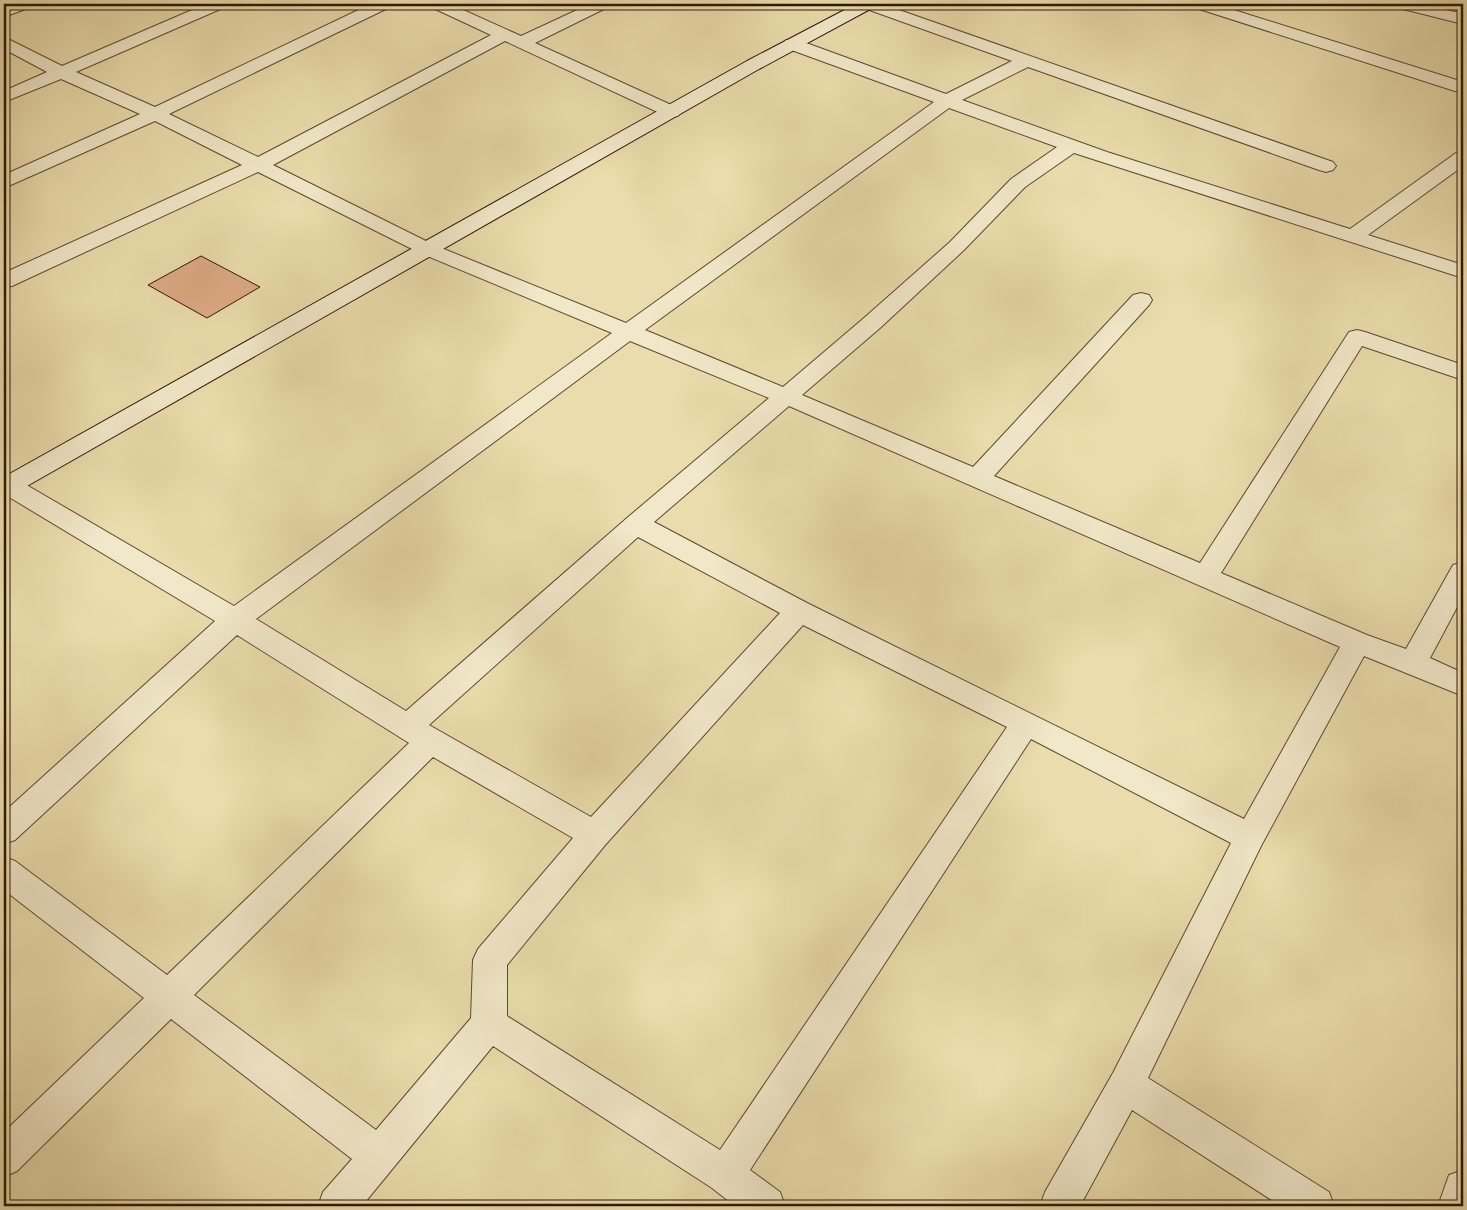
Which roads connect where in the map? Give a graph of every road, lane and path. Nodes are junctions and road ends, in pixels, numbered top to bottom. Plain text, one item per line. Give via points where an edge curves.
1 (25, 4) edge
2 (219, 4) edge
3 (384, 4) edge
4 (437, 4) edge
5 (602, 4) edge
6 (868, 4) edge
7 (1199, 4) edge
8 (1400, 4) edge
9 (4, 12) edge
10 (1462, 17) edge
11 (504, 35) junction
12 (4, 42) edge
13 (521, 43) junction
14 (792, 44) junction
15 (1028, 60) junction
16 (63, 73) junction
17 (1461, 87) dead end
18 (4, 97) edge
19 (946, 102) junction
20 (672, 112) junction
21 (155, 114) junction
22 (1071, 146) junction
23 (1463, 157) edge
24 (258, 165) junction
25 (1326, 166) dead end
26 (4, 182) edge
27 (1352, 237) junction
28 (427, 249) junction
29 (1463, 272) edge
30 (4, 281) edge
31 (1141, 300) dead end
32 (629, 331) junction
33 (1463, 373) edge
34 (785, 396) junction
35 (977, 479) junction
36 (6, 487) edge
37 (636, 524) junction
38 (1463, 572) edge
39 (1205, 577) junction
40 (799, 611) junction
41 (235, 620) junction
42 (1357, 642) junction
43 (1414, 663) junction
44 (1463, 685) edge
45 (1026, 723) junction
46 (419, 734) junction
47 (4, 831) edge
48 (595, 835) junction
49 (1250, 837) junction
50 (4, 871) edge
51 (169, 996) junction
52 (489, 1024) junction
53 (1126, 1085) junction
54 (379, 1156) junction
55 (4, 1158) edge
56 (725, 1175) junction
57 (1463, 1189) edge
58 (337, 1206) edge
59 (766, 1206) edge
60 (1060, 1206) edge
61 (1315, 1206) edge
62 (1457, 1206) edge

1 - 9 street
2 - 16 street
3 - 21 street
4 - 11 street
5 - 13 street
6 - 14 street
6 - 15 street
7 - 17 street
8 - 10 street
11 - 13 street
11 - 24 street
12 - 16 street
13 - 20 street
14 - 19 street
14 - 20 street
15 - 19 street
15 - 25 street
16 - 18 street
16 - 21 street
19 - 22 street
19 - 32 street
20 - 28 street
21 - 24 street
21 - 26 street
22 - 27 street
22 - 34 street via 1018,183 957,246
23 - 27 street
24 - 28 street
24 - 30 street
27 - 29 street
28 - 32 street
28 - 36 street
31 - 35 street
32 - 34 street
32 - 41 street
33 - 39 street via 1357,337
34 - 35 street
34 - 37 street
35 - 39 street
36 - 41 street
37 - 40 street
37 - 46 street
38 - 43 street
39 - 42 street
40 - 45 street
40 - 48 street
41 - 46 street
41 - 47 street
42 - 43 street
42 - 49 street
43 - 44 street
45 - 49 street
45 - 56 street
46 - 48 street
46 - 51 street
48 - 52 street via 490,960
49 - 53 street
50 - 51 street
51 - 54 street
51 - 55 street
52 - 54 street
52 - 56 street
53 - 60 street
53 - 61 street
54 - 58 street
56 - 59 street
57 - 62 street

